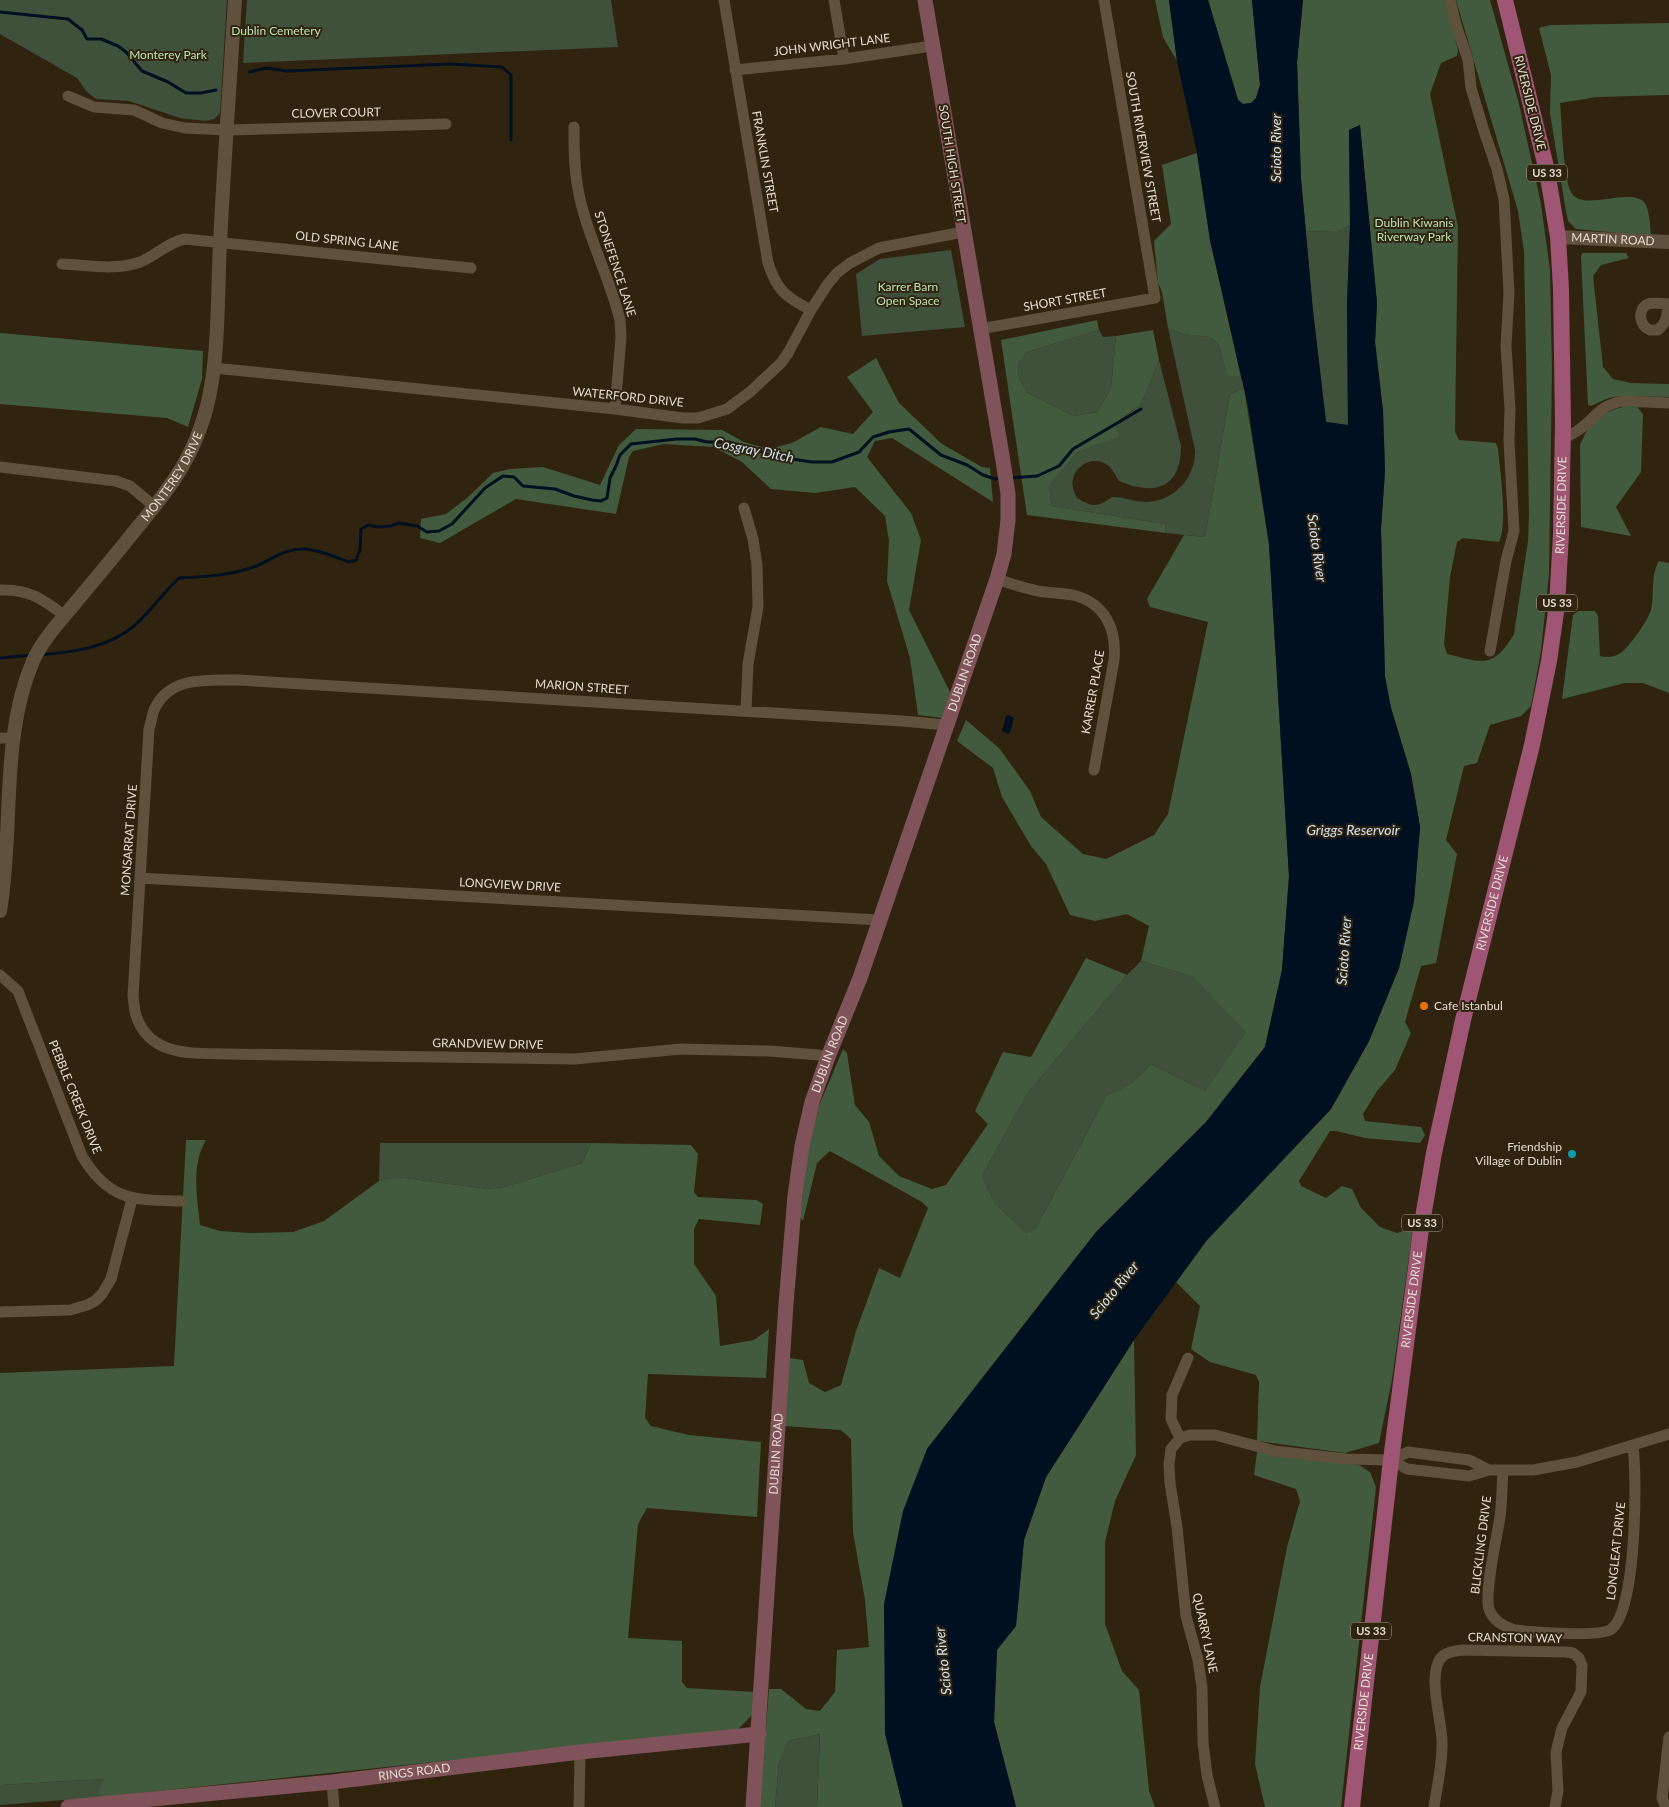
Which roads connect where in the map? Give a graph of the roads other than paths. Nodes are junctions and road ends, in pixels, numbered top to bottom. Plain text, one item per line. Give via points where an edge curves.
1 (235, 0) edge
2 (724, 0) edge
3 (834, 0) edge
4 (925, 0) edge
5 (1104, 0) edge
6 (1450, 0) edge
7 (1505, 0) edge
8 (932, 46) junction
9 (844, 60) junction
10 (735, 70) junction
11 (68, 96) dead end
12 (446, 124) dead end
13 (574, 128) dead end
14 (227, 130) junction
15 (963, 232) junction
16 (1558, 237) junction
17 (220, 242) junction
18 (1669, 242) edge
19 (62, 264) dead end
20 (471, 268) dead end
21 (1154, 298) joint
22 (811, 310) junction
23 (980, 329) junction
24 (214, 368) junction
25 (1669, 403) edge
26 (615, 409) junction
27 (1563, 439) junction
28 (0, 467) edge
29 (155, 506) junction
30 (744, 508) dead end
31 (997, 579) junction
32 (0, 590) edge
33 (64, 616) junction
34 (1490, 651) dead end
35 (215, 680) joint
36 (746, 711) junction
37 (947, 725) junction
38 (5, 738) edge
39 (1094, 770) dead end
40 (2, 866) edge
41 (140, 878) junction
42 (0, 911) edge
43 (879, 920) junction
44 (0, 975) edge
45 (151, 1039) joint
46 (828, 1058) junction
47 (132, 1199) junction
48 (181, 1201) dead end
49 (0, 1312) edge
50 (1188, 1358) dead end
51 (1669, 1434) edge
52 (1180, 1438) junction
53 (1633, 1446) junction
54 (1390, 1460) junction
55 (1489, 1470) junction
56 (1503, 1470) junction
57 (1497, 1621) joint
58 (759, 1734) junction
59 (1669, 1737) edge
60 (580, 1752) junction
61 (332, 1782) junction
62 (68, 1807) edge
63 (334, 1807) edge
64 (579, 1807) edge
65 (753, 1807) edge
66 (1215, 1807) edge
67 (1352, 1807) edge
68 (1434, 1807) edge
69 (1555, 1807) edge
70 (1666, 1807) edge

1 - 14 street, MONTEREY DRIVE
2 - 10 street, FRANKLIN STREET
3 - 9 street
4 - 8 main road, SOUTH HIGH STREET
5 - 21 street, SOUTH RIVERVIEW STREET
6 - 34 street via 1468,60 1471,88 1498,168 1504,199 1514,531
7 - 16 main road, RIVERSIDE DRIVE / US 33 via 1547,171
8 - 9 street, JOHN WRIGHT LANE
8 - 15 main road, SOUTH HIGH STREET
9 - 10 street, JOHN WRIGHT LANE
10 - 22 street, FRANKLIN STREET via 768,263 777,286
11 - 14 street, CLOVER COURT via 94,107 134,110 173,126
12 - 14 street, CLOVER COURT
13 - 26 street, STONEFENCE LANE via 578,188 620,320
14 - 17 street, MONTEREY DRIVE
15 - 22 street, WATERFORD DRIVE via 890,245 865,254 837,273
15 - 23 main road, SOUTH HIGH STREET
16 - 18 street, MARTIN ROAD
16 - 27 main road, RIVERSIDE DRIVE / US 33 via 1562,289
17 - 19 street, OLD SPRING LANE via 179,240 147,259 129,265
17 - 20 street, OLD SPRING LANE
17 - 24 street, MONTEREY DRIVE
21 - 23 street, SHORT STREET
22 - 26 street, WATERFORD DRIVE via 781,363 726,409 698,418
23 - 31 main road, DUBLIN ROAD via 1008,494 1007,531
24 - 26 street, WATERFORD DRIVE
24 - 29 street, MONTEREY DRIVE via 196,442 178,475
25 - 27 street via 1614,402
27 - 54 main road, RIVERSIDE DRIVE / US 33 via 1560,558 1549,661 1532,746 1463,1020 1434,1153
28 - 29 street via 124,483
29 - 33 street, MONTEREY DRIVE
30 - 36 street via 757,565 758,607 748,664
31 - 37 main road, DUBLIN ROAD
31 - 39 street, KARRER PLACE via 1019,587 1074,595 1086,600 1097,606 1113,629 1114,660
32 - 33 street via 30,593
33 - 38 street, MONTEREY DRIVE via 32,662
35 - 36 street, MARION STREET
35 - 41 street, MONSARRAT DRIVE via 183,683 167,693 155,710 149,729
36 - 37 street, MARION STREET
37 - 43 main road, DUBLIN ROAD
38 - 40 street, MONTEREY DRIVE
40 - 42 street, MONTEREY DRIVE
41 - 43 street, LONGVIEW DRIVE
41 - 45 street, MONSARRAT DRIVE via 133,996 136,1016
43 - 46 main road, DUBLIN ROAD
44 - 47 street, PEBBLE CREEK DRIVE via 18,991 82,1156 92,1173 108,1187
45 - 46 street, GRANDVIEW DRIVE via 166,1048 186,1053 574,1059 681,1049 769,1051
46 - 58 main road, DUBLIN ROAD via 812,1102 795,1195 768,1554
47 - 48 street, PEBBLE CREEK DRIVE
47 - 49 street via 111,1279 95,1301 70,1310
50 - 52 street via 1171,1403 1171,1419
51 - 53 street
52 - 54 street via 1215,1435 1275,1451
52 - 66 street, QUARRY LANE via 1172,1450 1170,1483 1186,1616 1202,1687 1207,1775
53 - 56 street via 1577,1462 1533,1470
53 - 57 street, LONGLEAT DRIVE via 1636,1481 1633,1544 1626,1598 1617,1624 1609,1631 1584,1634 1515,1630
54 - 55 street via 1407,1469 1469,1476
54 - 55 street via 1408,1452 1469,1460
54 - 67 main road, RIVERSIDE DRIVE / US 33
55 - 56 street
56 - 57 street, BLICKLING DRIVE via 1488,1596 1489,1610
58 - 60 main road, RINGS ROAD
58 - 65 main road, DUBLIN ROAD
59 - 70 street via 1662,1798
60 - 61 main road, RINGS ROAD
60 - 64 street
61 - 62 main road, RINGS ROAD
61 - 63 street
68 - 69 street, CRANSTON WAY via 1443,1743 1435,1698 1437,1669 1444,1655 1463,1650 1566,1652 1579,1658 1582,1665 1581,1692 1562,1728 1556,1752 1558,1791

